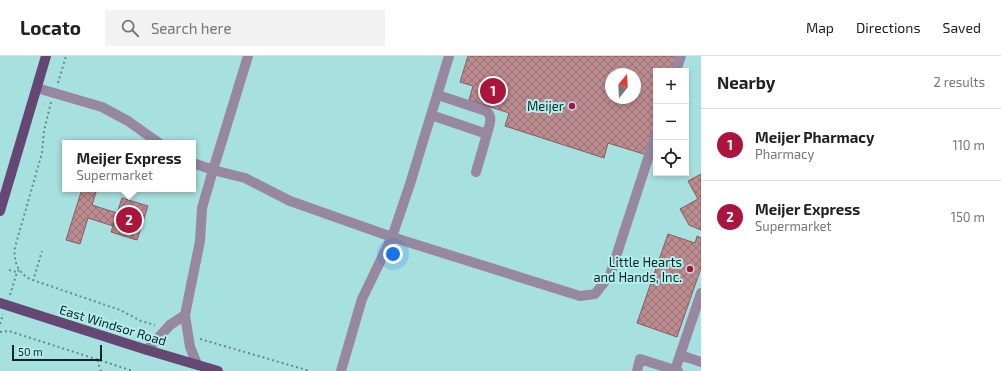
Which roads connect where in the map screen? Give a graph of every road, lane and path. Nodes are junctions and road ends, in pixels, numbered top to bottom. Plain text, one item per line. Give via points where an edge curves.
1 (46, 56) edge
2 (66, 56) edge
3 (248, 56) edge
4 (449, 56) edge
5 (681, 56) edge
6 (677, 68) edge
7 (60, 75) dead end
8 (37, 88) junction
9 (438, 95) junction
10 (49, 110) dead end
11 (431, 115) junction
12 (487, 134) junction
13 (155, 140) edge
14 (654, 140) edge
15 (196, 164) edge
16 (212, 170) junction
17 (476, 172) dead end
18 (0, 210) edge
19 (392, 237) junction
20 (42, 251) dead end
21 (9, 270) dead end
22 (18, 271) junction
23 (15, 277) dead end
24 (33, 280) junction
25 (701, 293) edge
26 (0, 303) edge
27 (185, 315) junction
28 (696, 324) edge
29 (156, 326) dead end
30 (0, 332) edge
31 (196, 338) dead end
32 (147, 350) junction
33 (680, 355) junction
34 (98, 360) junction
35 (701, 362) edge
36 (198, 364) junction
37 (101, 371) edge
38 (134, 371) edge
39 (218, 371) edge
40 (310, 371) edge
41 (340, 371) edge
42 (637, 371) edge
43 (676, 371) edge

1 - 8 main road
2 - 7 path
3 - 16 lane
4 - 9 lane
5 - 6 lane
8 - 13 lane via 102,107
8 - 18 main road
9 - 11 lane
9 - 12 lane via 486,110 491,119
10 - 22 path via 42,152 15,247
11 - 12 lane
11 - 19 lane
12 - 17 lane
14 - 19 lane via 610,275 595,294 580,296
15 - 16 lane
16 - 19 lane via 245,178 290,201
16 - 27 lane via 202,208 200,241
19 - 41 lane via 362,299
20 - 24 path
21 - 22 path
22 - 23 path
22 - 24 path
24 - 29 path via 120,310
25 - 28 lane
26 - 32 main road, East Windsor Road
27 - 32 lane via 170,325
27 - 36 lane via 190,347
28 - 33 lane
30 - 34 path via 9,331
31 - 40 path
32 - 36 main road, East Windsor Road
33 - 35 lane
33 - 43 lane
34 - 37 path
34 - 38 path
36 - 39 main road, East Windsor Road
42 - 43 lane via 640,359

